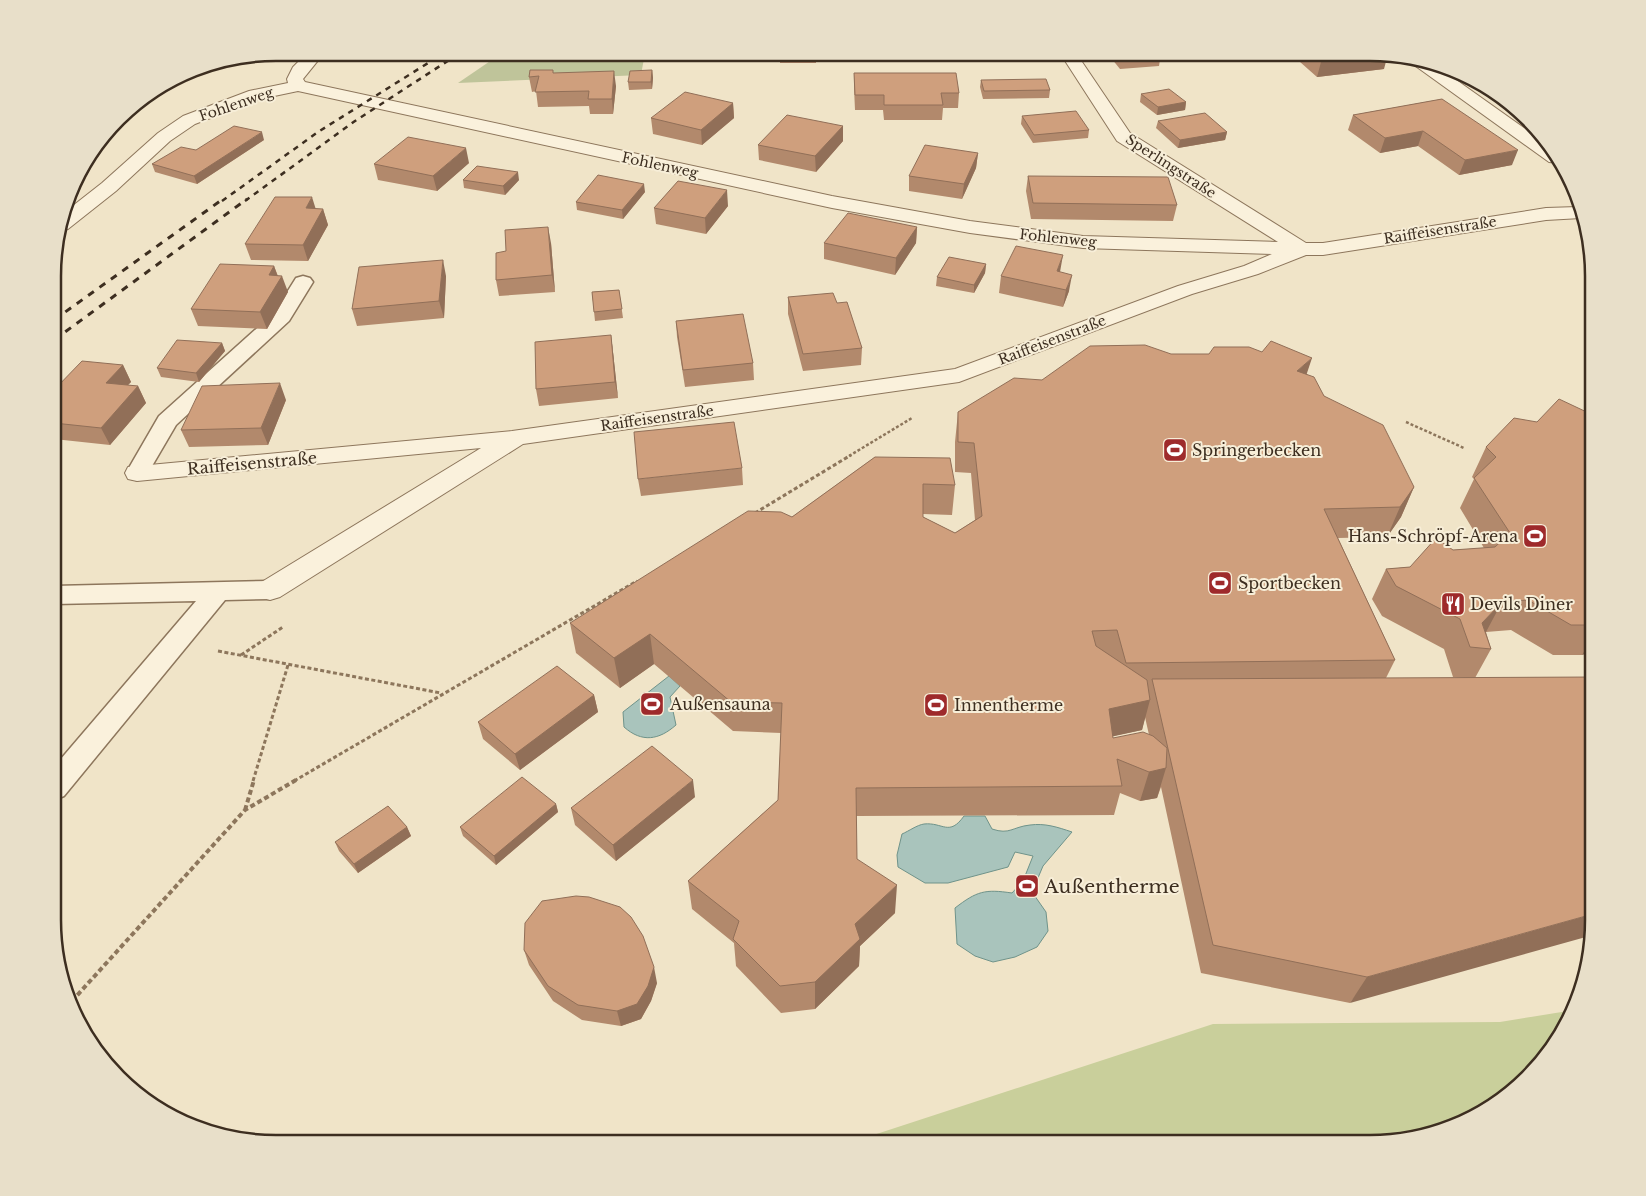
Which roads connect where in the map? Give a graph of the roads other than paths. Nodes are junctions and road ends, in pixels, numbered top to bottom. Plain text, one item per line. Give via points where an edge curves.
1 (308, 61) edge
2 (1073, 61) edge
3 (1433, 71) edge
4 (298, 86) junction
5 (1544, 150) edge
6 (1575, 212) edge
7 (69, 218) edge
8 (1303, 249) junction
9 (303, 282) dead end
10 (517, 437) junction
11 (137, 473) joint
12 (270, 590) joint
13 (218, 592) junction
14 (61, 595) edge
15 (61, 780) edge

1 - 4 street via 295,79
2 - 8 street, Sperlingstraße via 1123,137
3 - 5 street
4 - 7 street, Fohlenweg via 255,95 189,120 164,137 110,187
4 - 8 street, Fohlenweg via 804,196 970,227 1083,242
6 - 8 street, Raiffeisenstraße via 1323,249
8 - 10 street, Raiffeisenstraße via 959,375
9 - 11 lane via 282,318 167,422
10 - 11 street, Raiffeisenstraße
10 - 12 street, Raiffeisenstraße
12 - 13 lane
13 - 14 lane
13 - 15 lane

